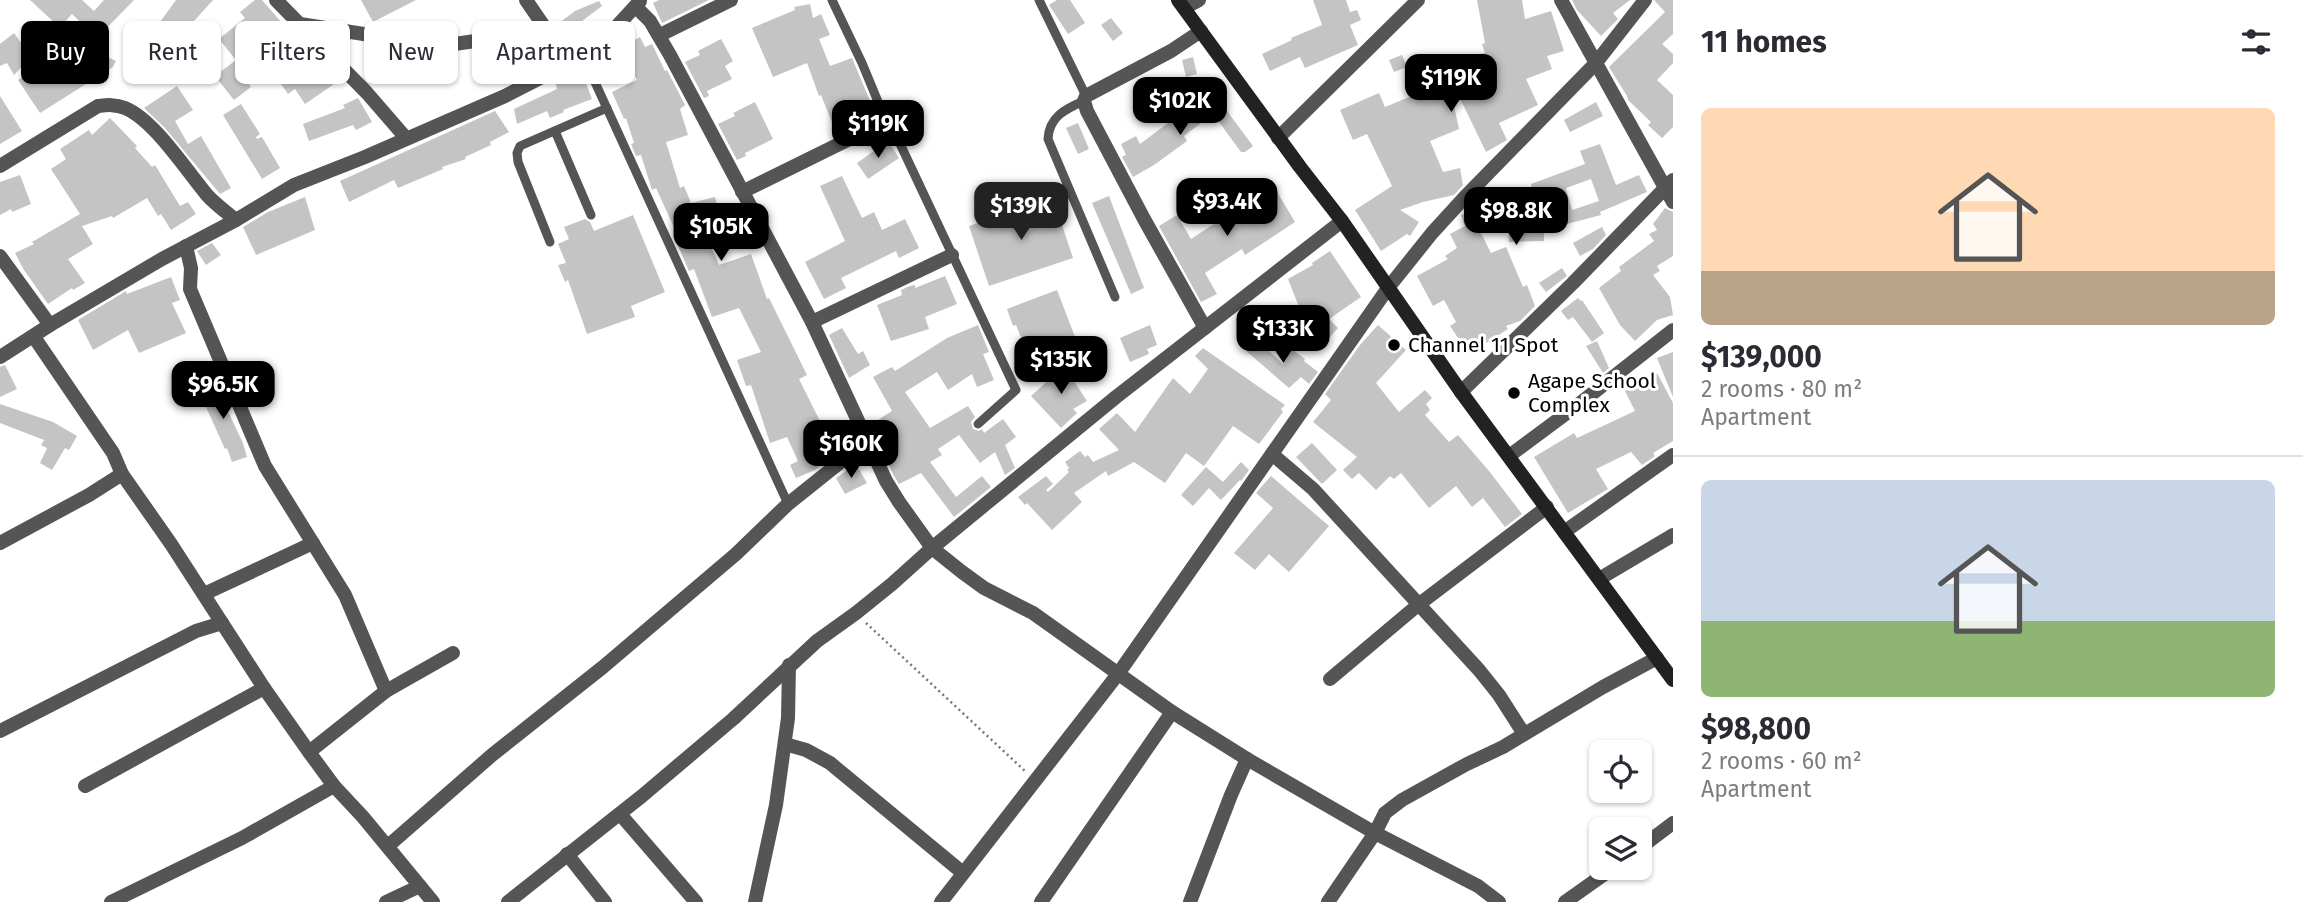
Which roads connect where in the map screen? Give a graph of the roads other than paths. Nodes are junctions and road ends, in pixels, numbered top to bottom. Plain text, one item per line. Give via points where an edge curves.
1 (276, 0) edge
2 (526, 0) edge
3 (731, 0) edge
4 (832, 0) edge
5 (1039, 0) edge
6 (1199, 0) edge
7 (1418, 0) edge
8 (1561, 0) edge
9 (1645, 0) edge
10 (638, 4) edge
11 (1181, 4) edge
12 (297, 21) edge
13 (540, 21) edge
14 (622, 21) edge
15 (1201, 31) junction
16 (350, 32) edge
17 (660, 35) junction
18 (472, 42) edge
19 (1595, 64) junction
20 (350, 75) edge
21 (528, 84) edge
22 (596, 84) edge
23 (1085, 99) junction
24 (607, 108) junction
25 (886, 121) junction
26 (555, 131) junction
27 (406, 138) junction
28 (1278, 138) junction
29 (0, 166) edge
30 (1669, 184) edge
31 (742, 191) junction
32 (1673, 202) edge
33 (591, 215) dead end
34 (236, 220) junction
35 (1342, 221) junction
36 (550, 242) dead end
37 (186, 246) junction
38 (952, 255) junction
39 (0, 256) edge
40 (1388, 288) junction
41 (1115, 297) dead end
42 (812, 322) junction
43 (50, 325) junction
44 (1205, 328) junction
45 (1673, 330) edge
46 (34, 337) junction
47 (0, 358) edge
48 (1461, 392) junction
49 (978, 424) dead end
50 (868, 440) junction
51 (1272, 454) junction
52 (1673, 455) edge
53 (1509, 456) junction
54 (122, 474) junction
55 (788, 504) junction
56 (1547, 507) junction
57 (1564, 532) junction
58 (1673, 535) edge
59 (0, 543) edge
60 (313, 544) junction
61 (932, 548) junction
62 (1599, 579) junction
63 (204, 594) junction
64 (1419, 605) junction
65 (222, 623) junction
66 (453, 653) dead end
67 (1657, 658) junction
68 (789, 665) junction
69 (1118, 674) junction
70 (1331, 679) dead end
71 (1673, 680) edge
72 (264, 688) junction
73 (386, 691) junction
74 (1172, 712) junction
75 (0, 731) edge
76 (1524, 734) junction
77 (785, 744) junction
78 (309, 752) junction
79 (1247, 759) junction
80 (85, 786) dead end
81 (334, 786) junction
82 (620, 814) junction
83 (1673, 823) edge
84 (1375, 833) junction
85 (1652, 839) edge
86 (388, 846) junction
87 (567, 854) junction
88 (963, 873) junction
89 (1596, 880) edge
90 (420, 886) junction
91 (111, 902) edge
92 (386, 902) edge
93 (433, 902) edge
94 (508, 902) edge
95 (605, 902) edge
96 (696, 902) edge
97 (755, 902) edge
98 (941, 902) edge
99 (1041, 902) edge
100 (1190, 902) edge
101 (1328, 902) edge
102 (1499, 902) edge
103 (1565, 902) edge

1 - 12 street
2 - 13 street
3 - 17 street
4 - 25 lane
5 - 23 lane
6 - 11 street
7 - 28 street
8 - 19 street
9 - 19 street
10 - 14 street
10 - 17 street
11 - 15 main road
15 - 23 street
15 - 28 main road
16 - 18 street via 440,46
17 - 31 street
19 - 30 street
19 - 40 street via 1448,216
20 - 27 street
21 - 27 street
22 - 24 lane
23 - 41 lane via 1056,117 1048,139
23 - 44 street via 1087,111
24 - 26 lane
24 - 55 lane
25 - 31 street
25 - 38 lane
26 - 33 lane
26 - 36 lane via 520,146 517,153
27 - 34 street via 294,185
28 - 35 main road
29 - 34 street via 98,106 113,104 144,121 208,197
30 - 32 street
30 - 48 street
31 - 42 street
34 - 37 street
35 - 40 main road
35 - 44 street
37 - 43 street
37 - 60 street via 190,289 262,459
38 - 42 street
38 - 49 lane via 1016,390
39 - 43 street
40 - 48 main road
40 - 51 street
42 - 50 street
43 - 46 street
44 - 61 street
45 - 53 street
46 - 47 street
46 - 54 street via 113,453
48 - 53 main road
50 - 55 street
50 - 61 street via 899,502
51 - 64 street via 1313,489
51 - 69 street
52 - 57 street
53 - 56 main road
54 - 59 street
54 - 63 street
55 - 86 street via 736,554
56 - 57 main road
56 - 64 street
57 - 62 main road
58 - 62 street
60 - 63 street
60 - 73 street via 345,595
61 - 68 street
61 - 69 street
62 - 67 main road
63 - 65 street
64 - 70 street
64 - 76 street via 1479,670
65 - 72 street
65 - 75 street via 196,631
66 - 73 street
67 - 71 main road
67 - 76 street
68 - 77 street
68 - 82 street
69 - 74 street
69 - 88 street
72 - 78 street
72 - 80 street
73 - 78 street
74 - 79 street
74 - 99 street
76 - 84 street via 1402,800 1385,813
77 - 88 street via 830,763
77 - 97 street
78 - 81 street
79 - 84 street
79 - 100 street
81 - 86 street
81 - 91 street via 242,838
82 - 87 street
82 - 96 street
83 - 85 street
84 - 101 street
84 - 102 street via 1478,886
86 - 90 street
87 - 94 street
87 - 95 street
88 - 98 street
89 - 103 street
90 - 92 street
90 - 93 street

